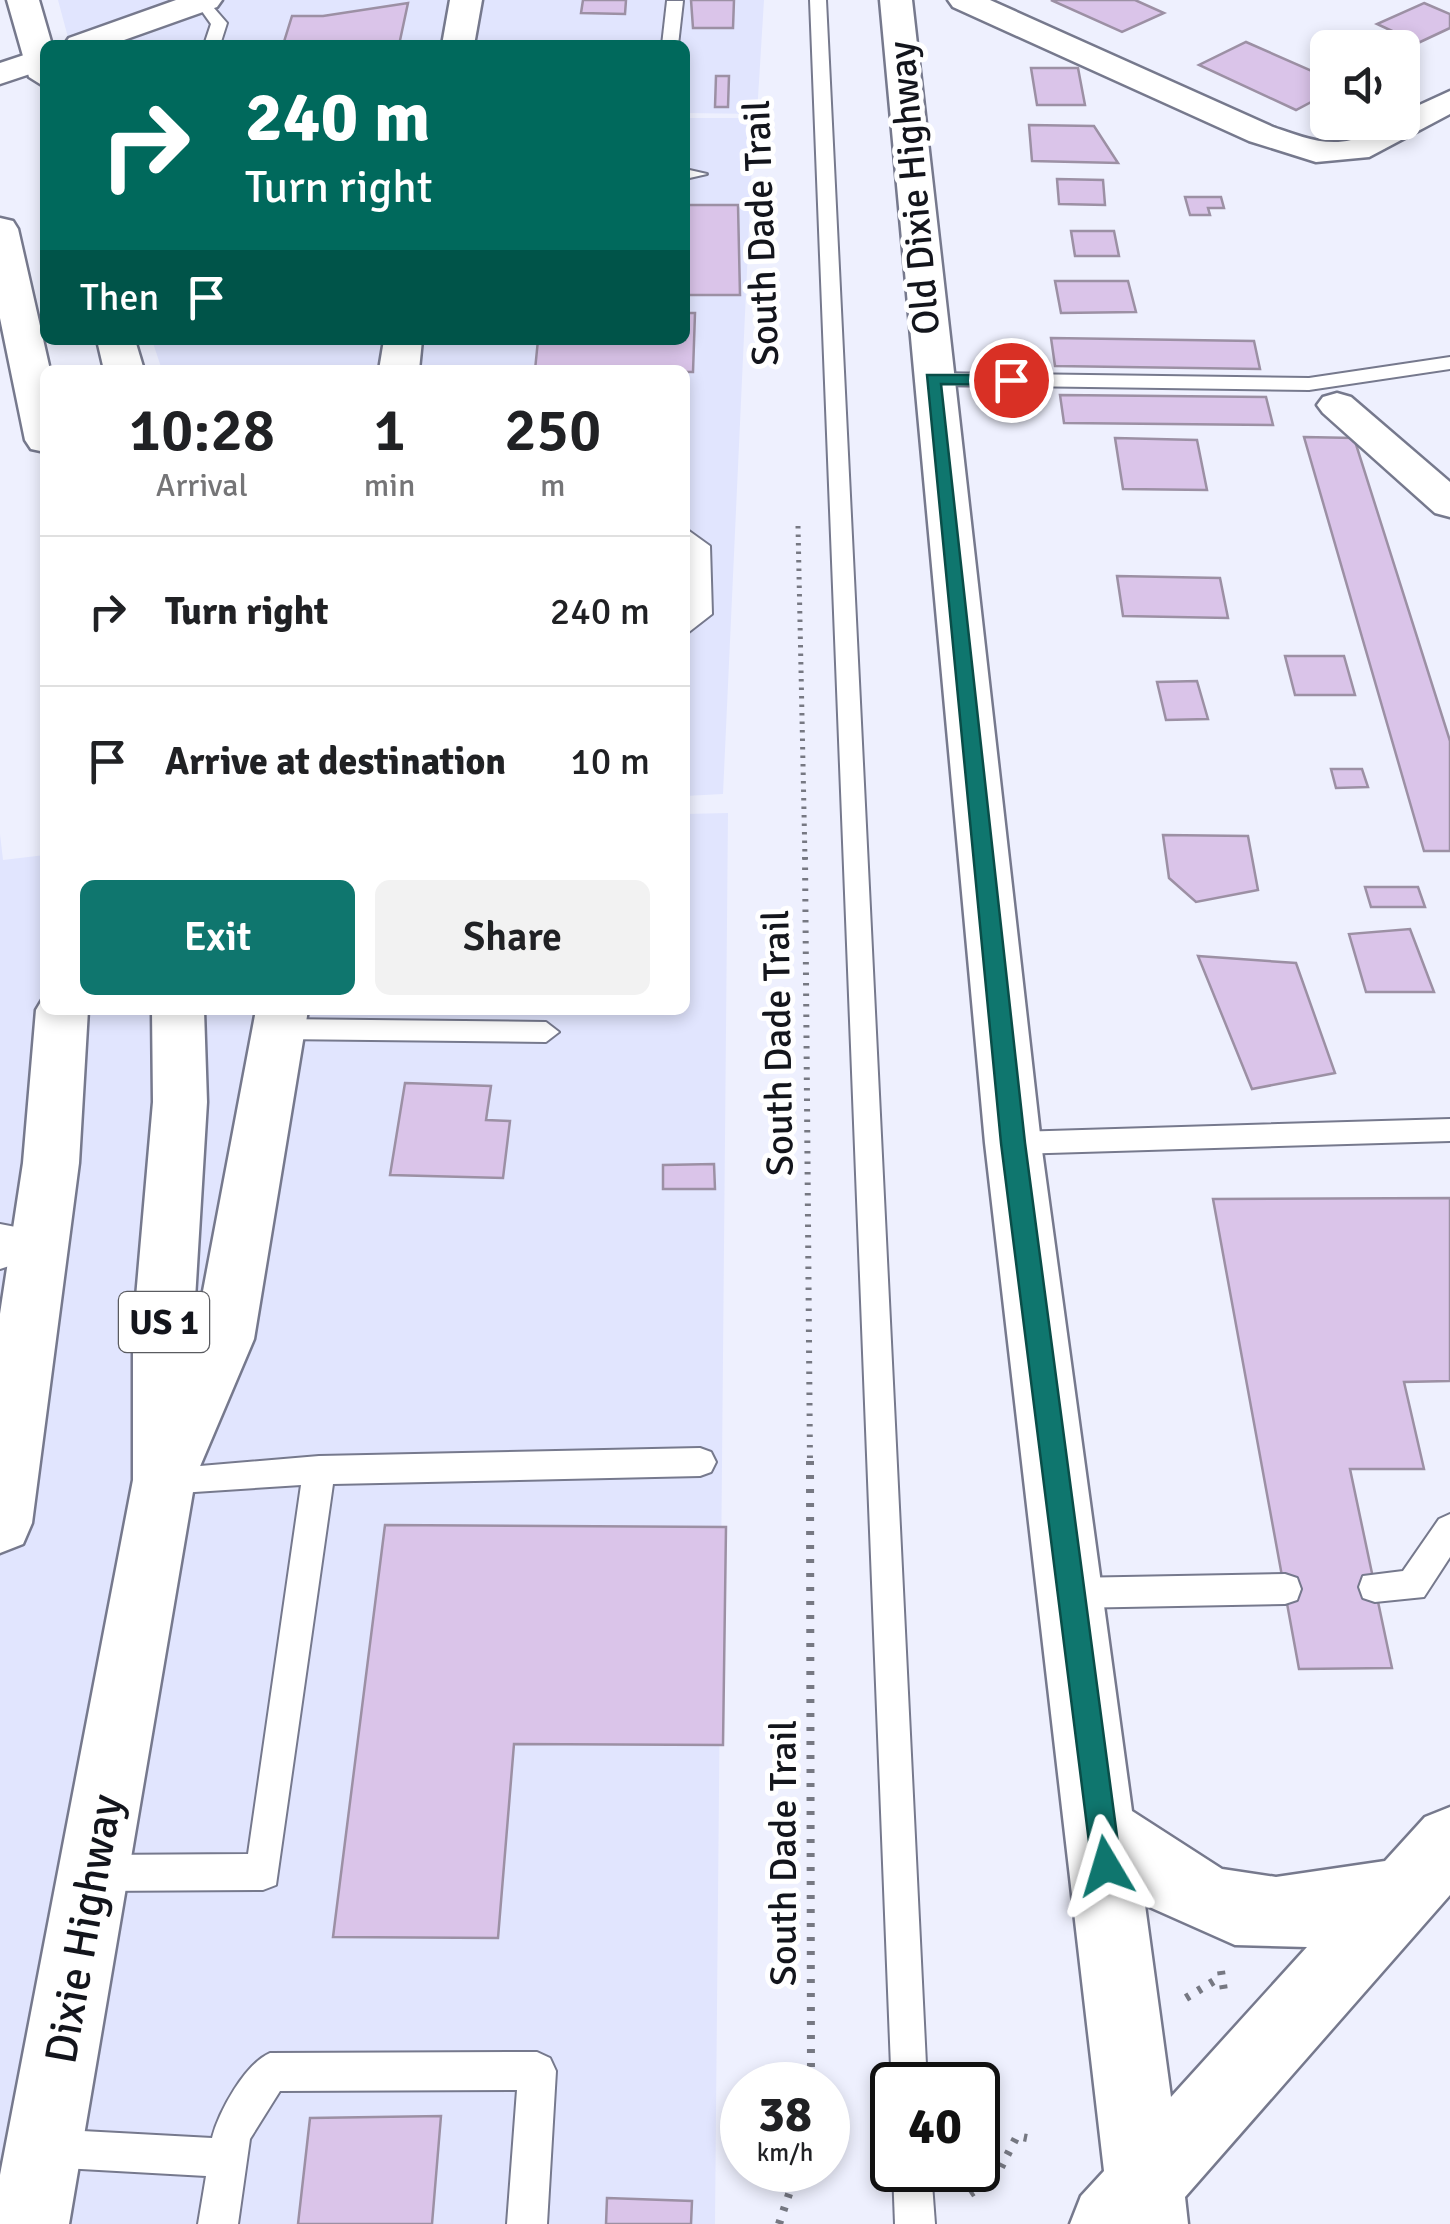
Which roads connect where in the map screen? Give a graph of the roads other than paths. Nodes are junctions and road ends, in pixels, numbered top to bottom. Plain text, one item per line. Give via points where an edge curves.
1 (23, 0) edge
2 (466, 0) edge
3 (818, 0) edge
4 (896, 0) edge
5 (964, 0) edge
6 (203, 1) edge
7 (675, 1) edge
8 (94, 40) edge
9 (214, 40) edge
10 (459, 40) edge
11 (671, 40) edge
12 (40, 55) edge
13 (40, 66) edge
14 (0, 74) edge
15 (1450, 102) edge
16 (0, 229) edge
17 (7, 292) edge
18 (1450, 362) edge
19 (932, 379) junction
20 (1323, 395) junction
21 (40, 421) edge
22 (1450, 504) edge
23 (690, 539) edge
24 (690, 624) edge
25 (61, 1015) edge
26 (178, 1015) edge
27 (280, 1019) edge
28 (546, 1032) dead end
29 (1450, 1130) edge
30 (1013, 1143) junction
31 (14, 1245) edge
32 (700, 1462) dead end
33 (319, 1470) junction
34 (164, 1480) junction
35 (0, 1523) edge
36 (1450, 1529) edge
37 (1374, 1587) dead end
38 (1285, 1589) dead end
39 (1070, 1593) junction
40 (1102, 1832) junction
41 (1427, 1868) edge
42 (95, 1873) junction
43 (907, 2062) edge
44 (44, 2148) junction
45 (228, 2158) junction
46 (913, 2192) edge
47 (1134, 2211) edge
48 (30, 2224) edge
49 (218, 2224) edge
50 (527, 2224) edge
51 (915, 2224) edge

1 - 12 main road
2 - 10 main road
3 - 43 lane
4 - 19 main road, Old Dixie Highway
5 - 15 main road via 1261,134 1316,152 1342,154 1372,144
6 - 8 main road
6 - 9 lane via 219,23
7 - 11 lane
13 - 14 main road
16 - 17 main road
17 - 21 main road
18 - 20 lane
19 - 20 lane
19 - 30 main road, Old Dixie Highway
20 - 22 main road
23 - 24 lane via 700,546 701,614
25 - 31 main road
26 - 34 main road, US 1 via 180,1102 163,1332
27 - 28 lane
27 - 34 main road via 224,1339
29 - 30 lane
30 - 39 main road, Old Dixie Highway
31 - 35 main road
32 - 33 lane
33 - 34 lane
33 - 42 lane via 263,1872
34 - 42 main road, Dixie Highway / US 1
36 - 37 lane via 1412,1586
38 - 39 lane
39 - 40 main road, Old Dixie Highway
40 - 41 main road via 1174,1882 1237,1910 1290,1910
40 - 47 main road, Old Dixie Highway
41 - 47 main road
42 - 44 main road, Dixie Highway / US 1
44 - 45 lane
44 - 48 main road, Dixie Highway / US 1
45 - 49 lane
45 - 50 lane via 232,2133 270,2072 537,2071
46 - 51 lane

